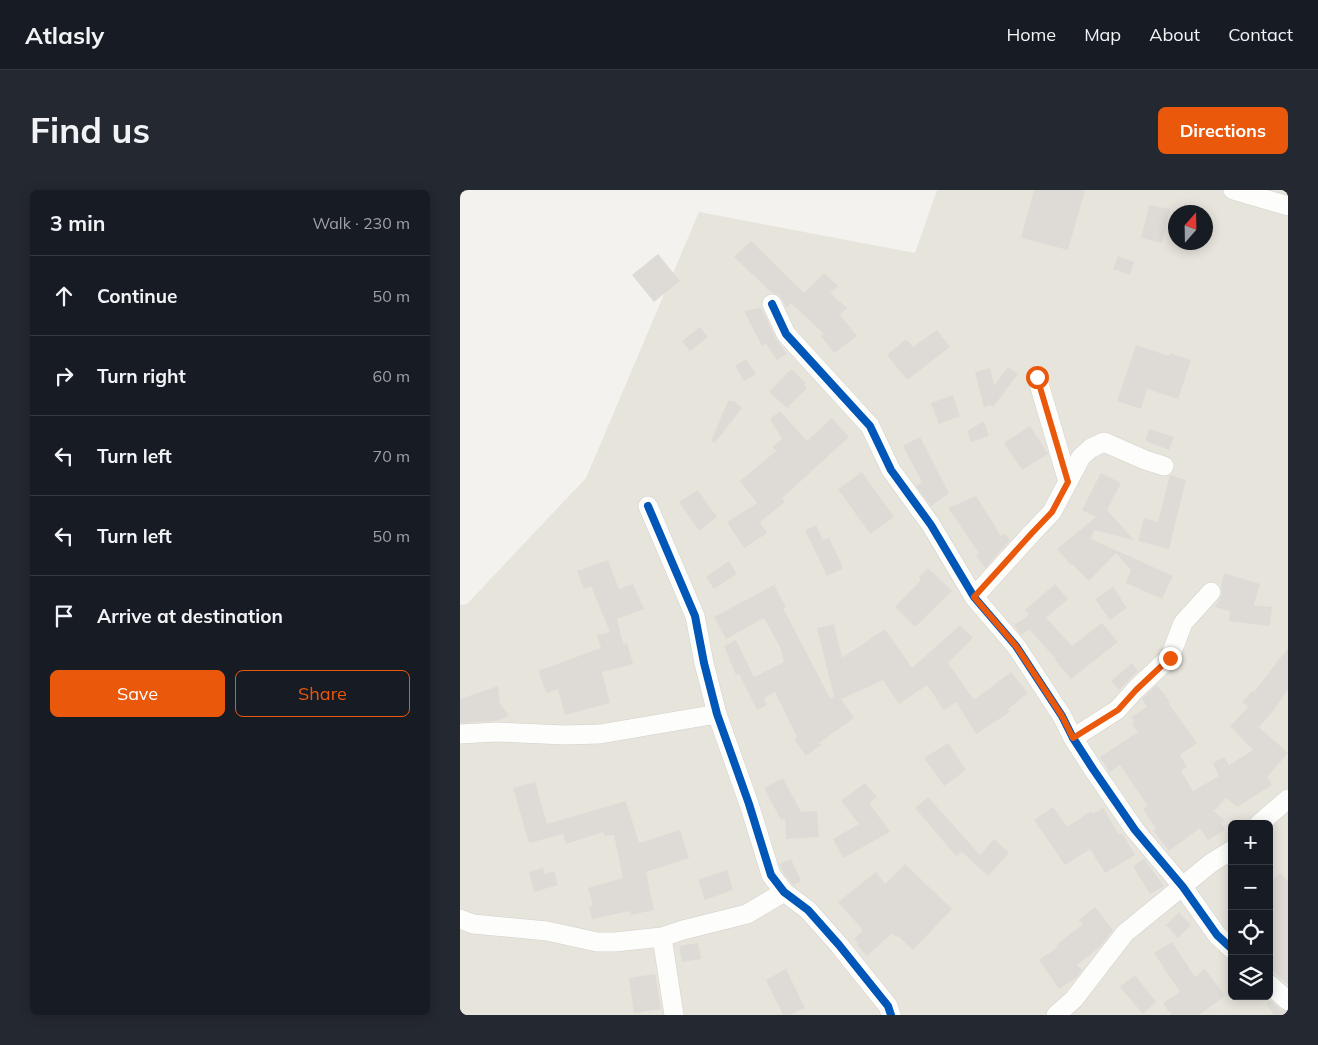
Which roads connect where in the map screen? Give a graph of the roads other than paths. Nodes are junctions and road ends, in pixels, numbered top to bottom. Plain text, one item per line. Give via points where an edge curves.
1 (1233, 190) edge
2 (1288, 206) edge
3 (772, 304) dead end
4 (1037, 377) dead end
5 (1164, 466) dead end
6 (1068, 482) junction
7 (648, 506) dead end
8 (1210, 592) dead end
9 (974, 597) junction
10 (717, 714) junction
11 (460, 734) edge
12 (1073, 738) junction
13 (1288, 799) edge
14 (1264, 820) edge
15 (1228, 852) edge
16 (1183, 887) junction
17 (784, 892) junction
18 (460, 919) edge
19 (662, 937) junction
20 (1228, 945) edge
21 (1273, 988) edge
22 (1288, 1001) edge
23 (674, 1015) edge
24 (891, 1015) edge
25 (1056, 1015) edge

1 - 2 street
3 - 9 street via 786,334 870,426 891,470
4 - 6 street
5 - 6 street via 1104,442 1081,457
6 - 9 street via 1052,512
7 - 10 street via 696,616
8 - 12 street via 1183,623 1170,658 1118,710
9 - 12 street via 1016,646
10 - 11 street via 600,734
10 - 17 street via 771,876
12 - 16 street via 1135,830
13 - 14 street
15 - 16 street
16 - 20 street
16 - 25 street via 1125,933 1074,999
17 - 19 street via 747,914
17 - 24 street via 808,910 839,945 888,1006
18 - 19 street via 473,924 547,931 597,942
19 - 23 street
21 - 22 street

